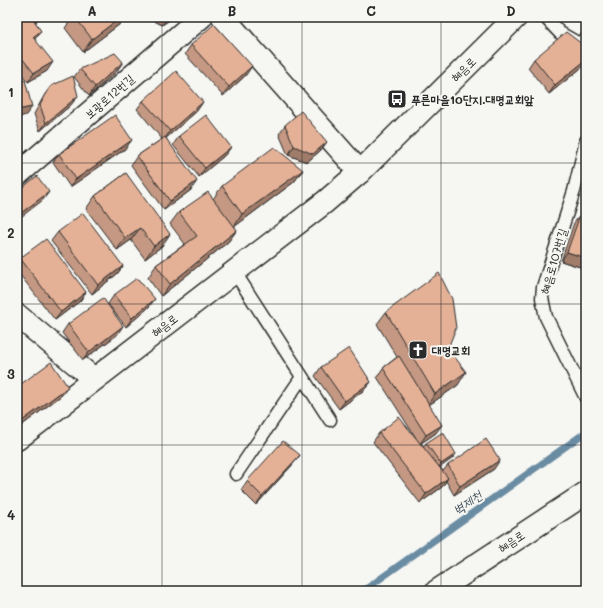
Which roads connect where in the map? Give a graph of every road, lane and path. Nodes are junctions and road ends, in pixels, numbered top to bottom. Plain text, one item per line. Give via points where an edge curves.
1 (201, 17) edge
2 (223, 17) edge
3 (516, 17) edge
4 (545, 17) edge
5 (586, 39) edge
6 (586, 141) edge
7 (360, 172) junction
8 (17, 175) edge
9 (234, 271) junction
10 (17, 315) edge
11 (302, 377) junction
12 (94, 379) junction
13 (586, 398) edge
14 (330, 420) dead end
15 (17, 438) edge
16 (236, 474) dead end
17 (586, 493) edge
18 (437, 591) edge

1 - 8 street, 보광로12번길
2 - 7 street
3 - 7 street, 혜음로
4 - 5 lane via 560,33 579,44
6 - 13 lane, 혜음로107번길 via 574,191 543,287 542,298 546,317
7 - 9 street, 혜음로
9 - 11 lane
9 - 12 street, 혜음로
10 - 12 street
11 - 14 lane
11 - 16 lane
12 - 15 street, 혜음로
17 - 18 street, 혜음로

